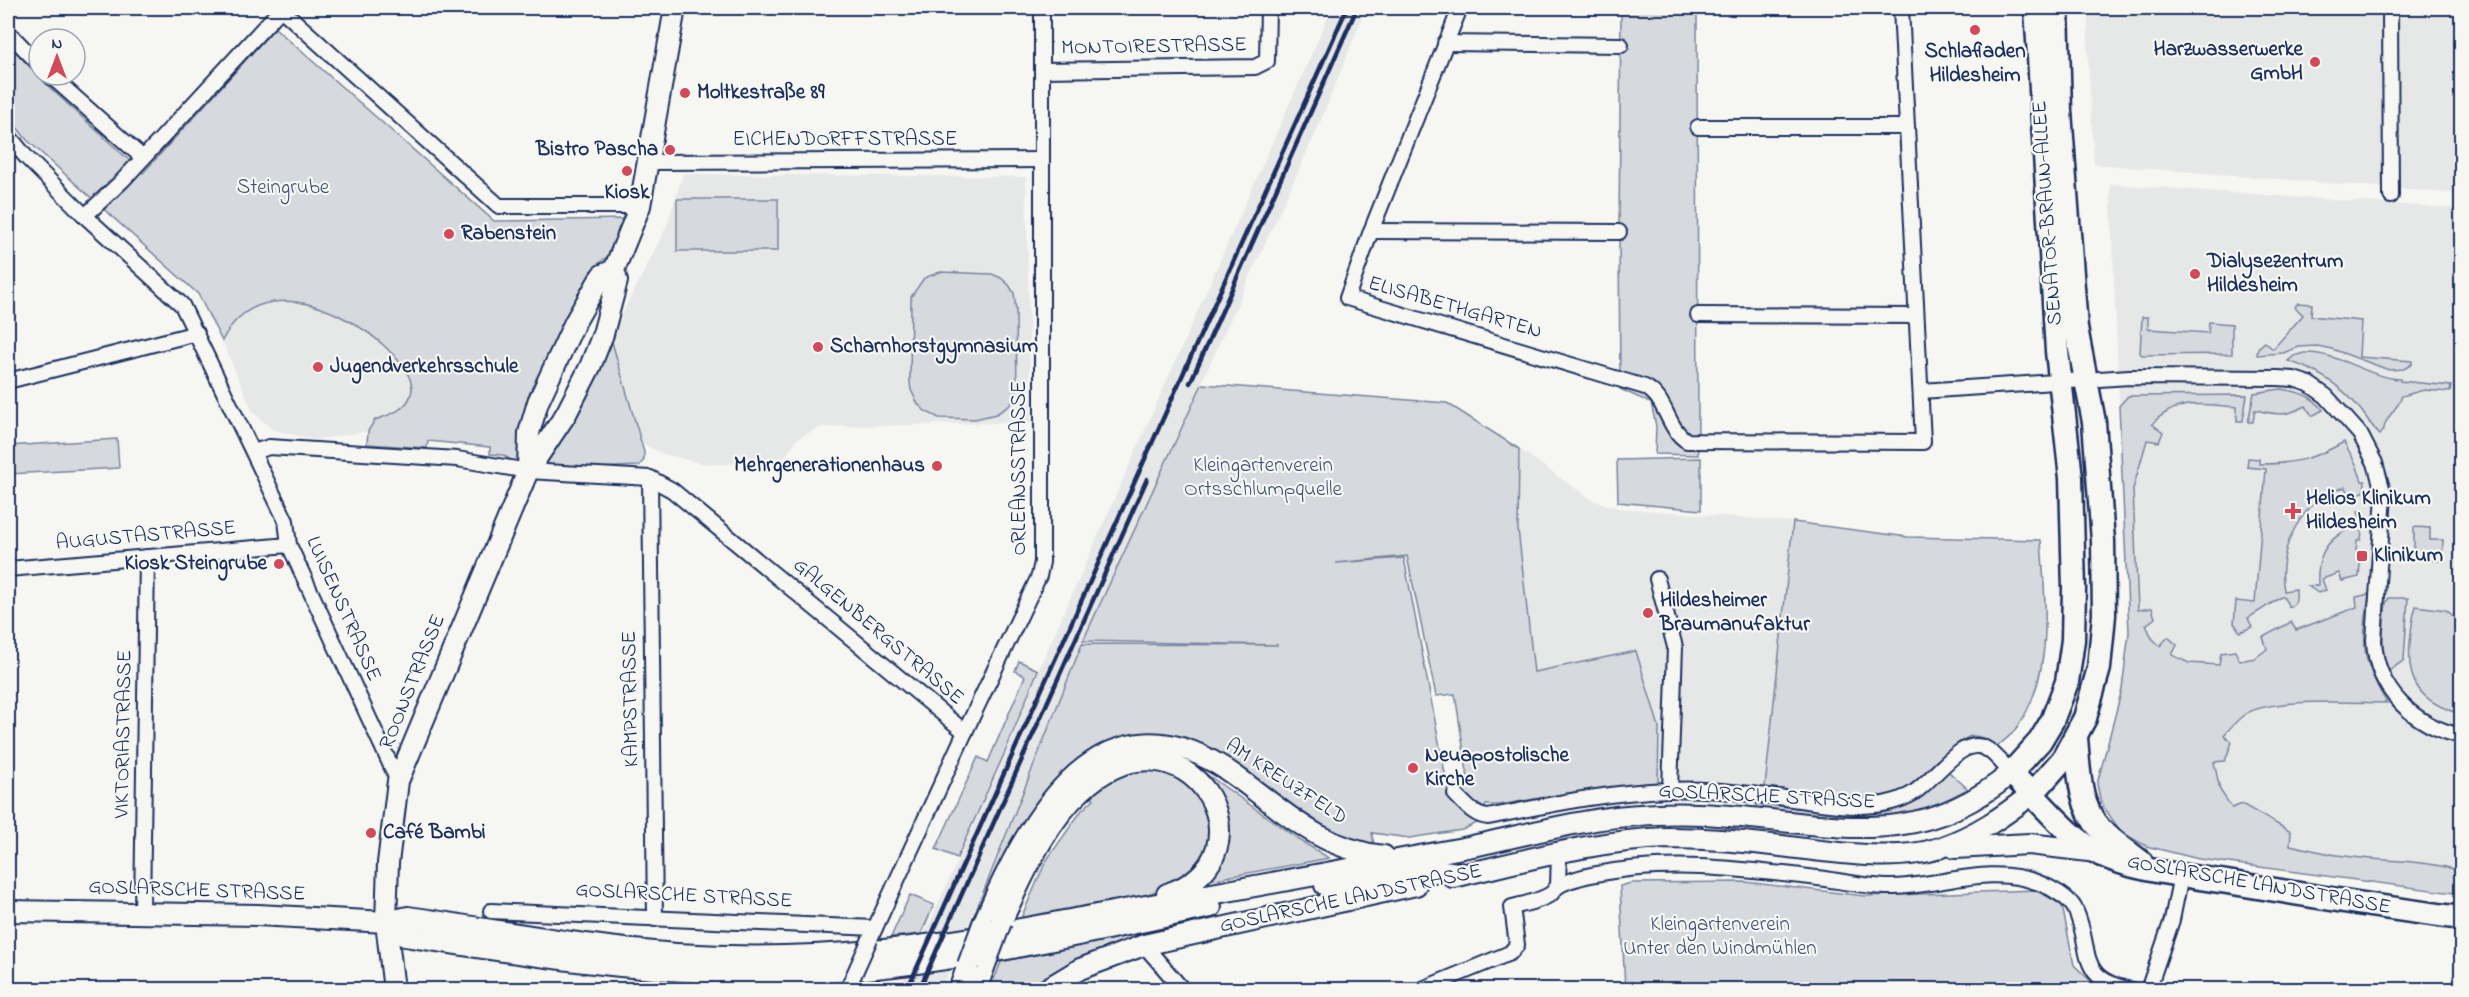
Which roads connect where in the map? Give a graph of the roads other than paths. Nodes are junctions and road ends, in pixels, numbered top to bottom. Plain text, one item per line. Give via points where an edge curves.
1 (281, 8) edge
2 (675, 8) edge
3 (1042, 8) edge
4 (1268, 8) edge
5 (1460, 8) edge
6 (1901, 8) edge
7 (2036, 8) edge
8 (2057, 8) edge
9 (2390, 8) edge
10 (8, 32) edge
11 (1445, 43) junction
12 (1621, 45) dead end
13 (27, 52) edge
14 (1042, 70) junction
15 (63, 87) edge
16 (1698, 127) dead end
17 (1907, 127) junction
18 (8, 135) edge
19 (143, 158) junction
20 (1041, 160) junction
21 (649, 162) junction
22 (2391, 196) dead end
23 (639, 206) junction
24 (85, 216) junction
25 (1371, 231) junction
26 (1619, 232) dead end
27 (614, 270) junction
28 (1698, 315) dead end
29 (1916, 316) junction
30 (197, 333) junction
31 (8, 381) edge
32 (2085, 381) junction
33 (2060, 382) junction
34 (1921, 391) junction
35 (254, 452) junction
36 (528, 471) junction
37 (650, 478) junction
38 (289, 545) junction
39 (147, 557) junction
40 (8, 569) edge
41 (1658, 579) dead end
42 (965, 732) junction
43 (2462, 736) edge
44 (2076, 738) junction
45 (2011, 773) junction
46 (398, 781) junction
47 (1670, 790) junction
48 (2033, 793) junction
49 (1455, 794) dead end
50 (1937, 849) junction
51 (2097, 852) junction
52 (1558, 854) junction
53 (1401, 858) junction
54 (2149, 868) junction
55 (1465, 874) junction
56 (2181, 874) junction
57 (1558, 886) junction
58 (491, 910) dead end
59 (8, 911) edge
60 (1116, 911) junction
61 (142, 913) junction
62 (2462, 918) edge
63 (655, 919) junction
64 (386, 922) junction
65 (1003, 930) junction
66 (873, 934) junction
67 (1144, 945) junction
68 (977, 964) junction
69 (828, 972) junction
70 (394, 990) edge
71 (847, 990) edge
72 (856, 990) edge
73 (959, 990) edge
74 (976, 990) edge
75 (1045, 990) edge
76 (1183, 990) edge
77 (1420, 990) edge
78 (2132, 990) edge
79 (2148, 990) edge

1 - 19 street
1 - 23 street via 499,206
2 - 21 main road
3 - 14 street, ORLEANSSTRASSE
4 - 14 street, MONTOIRESTRASSE via 1267,61 1255,67
5 - 11 street, ELISABETHGARTEN
6 - 17 street
7 - 33 main road, SENATOR-BRAUN-ALLEE
8 - 32 main road, SENATOR-BRAUN-ALLEE via 2060,111 2076,328
9 - 22 street
10 - 13 street
11 - 12 street
11 - 25 street, ELISABETHGARTEN
14 - 20 street, ORLEANSSTRASSE
15 - 19 street
16 - 17 street
17 - 29 street
18 - 24 street
19 - 24 street
20 - 21 street, EICHENDORFFSTRASSE
20 - 42 street, ORLEANSSTRASSE via 1042,562 1039,576
21 - 23 main road
23 - 27 main road
24 - 30 street via 182,305
25 - 26 street
25 - 34 street, ELISABETHGARTEN via 1347,298 1652,390 1681,438 1687,441 1923,442
27 - 36 main road via 617,281 590,367 566,414
27 - 36 main road via 602,274 538,402 529,433
28 - 29 street
29 - 34 street
30 - 31 street
30 - 35 street
32 - 33 street
32 - 43 street via 2128,377 2278,378 2309,384 2326,396 2360,434 2384,495 2374,640 2378,668 2391,692 2408,711 2435,728
32 - 44 main road, SENATOR-BRAUN-ALLEE via 2097,458 2104,615 2099,668
33 - 34 street
33 - 45 main road, SENATOR-BRAUN-ALLEE via 2071,478 2071,659 2052,721
35 - 36 street via 269,447 457,459
35 - 38 street, LUISENSTRASSE via 286,521
36 - 37 street
36 - 46 main road, ROONSTRASSE
37 - 42 street, GALGENBERGSTRASSE via 672,490
37 - 63 street, KAMPSTRASSE
38 - 39 street, AUGUSTASTRASSE
38 - 46 street, LUISENSTRASSE
39 - 40 street, AUGUSTASTRASSE
39 - 61 street, VIKTORIASTRASSE
41 - 47 street via 1675,647
42 - 66 street, GALGENBERGSTRASSE
44 - 48 main road, SENATOR-BRAUN-ALLEE
44 - 54 main road via 2085,802 2099,828
45 - 47 street via 1986,748 1975,746 1957,752 1932,780 1909,796 1881,805
45 - 48 main road
45 - 53 main road, GOSLARSCHE STRASSE via 1983,795 1950,811 1892,827 1851,829 1730,815 1662,813 1610,818
46 - 64 main road, ROONSTRASSE via 388,863
47 - 49 street via 1617,793 1488,817 1480,817
48 - 50 main road, GOSLARSCHE LANDSTRASSE via 1971,836
48 - 51 main road, GOSLARSCHE LANDSTRASSE
50 - 51 main road via 2019,844
50 - 52 main road, GOSLARSCHE LANDSTRASSE via 1870,854 1668,838 1605,844
51 - 54 main road, GOSLARSCHE LANDSTRASSE
52 - 55 main road, GOSLARSCHE LANDSTRASSE
52 - 57 street
53 - 60 main road, GOSLARSCHE STRASSE
53 - 65 main road, AM KREUZFELD via 1333,844 1201,756 1167,746 1135,744 1094,761 1054,797 1022,843
54 - 56 main road, GOSLARSCHE LANDSTRASSE
55 - 65 main road via 1443,871 1332,883
55 - 67 main road, GOSLARSCHE LANDSTRASSE
56 - 62 main road, GOSLARSCHE LANDSTRASSE
56 - 79 street via 2172,920
57 - 77 street via 1551,893 1512,907 1517,945 1510,953
57 - 78 street via 1590,876 1648,867 1689,866 1886,887 1977,875 2020,877 2040,883 2074,906 2091,969 2105,981
58 - 63 street, GOSLARSCHE STRASSE
59 - 61 main road, GOSLARSCHE STRASSE
60 - 65 main road
60 - 65 main road via 1193,883 1214,855 1218,828 1211,798 1194,776 1169,763 1130,763 1105,773 1082,790 1040,846
61 - 64 main road, GOSLARSCHE STRASSE
63 - 66 street, GOSLARSCHE STRASSE
64 - 65 main road, GOSLARSCHE STRASSE via 408,917 589,945 678,954 757,956 876,951
64 - 69 main road via 405,936 630,968 759,974
64 - 70 main road, ROONSTRASSE
65 - 68 main road, bridge
65 - 69 main road via 910,964
66 - 71 street, GALGENBERGSTRASSE, bridge
67 - 75 main road via 1080,969
67 - 76 street
68 - 73 main road
68 - 74 main road
69 - 72 main road

